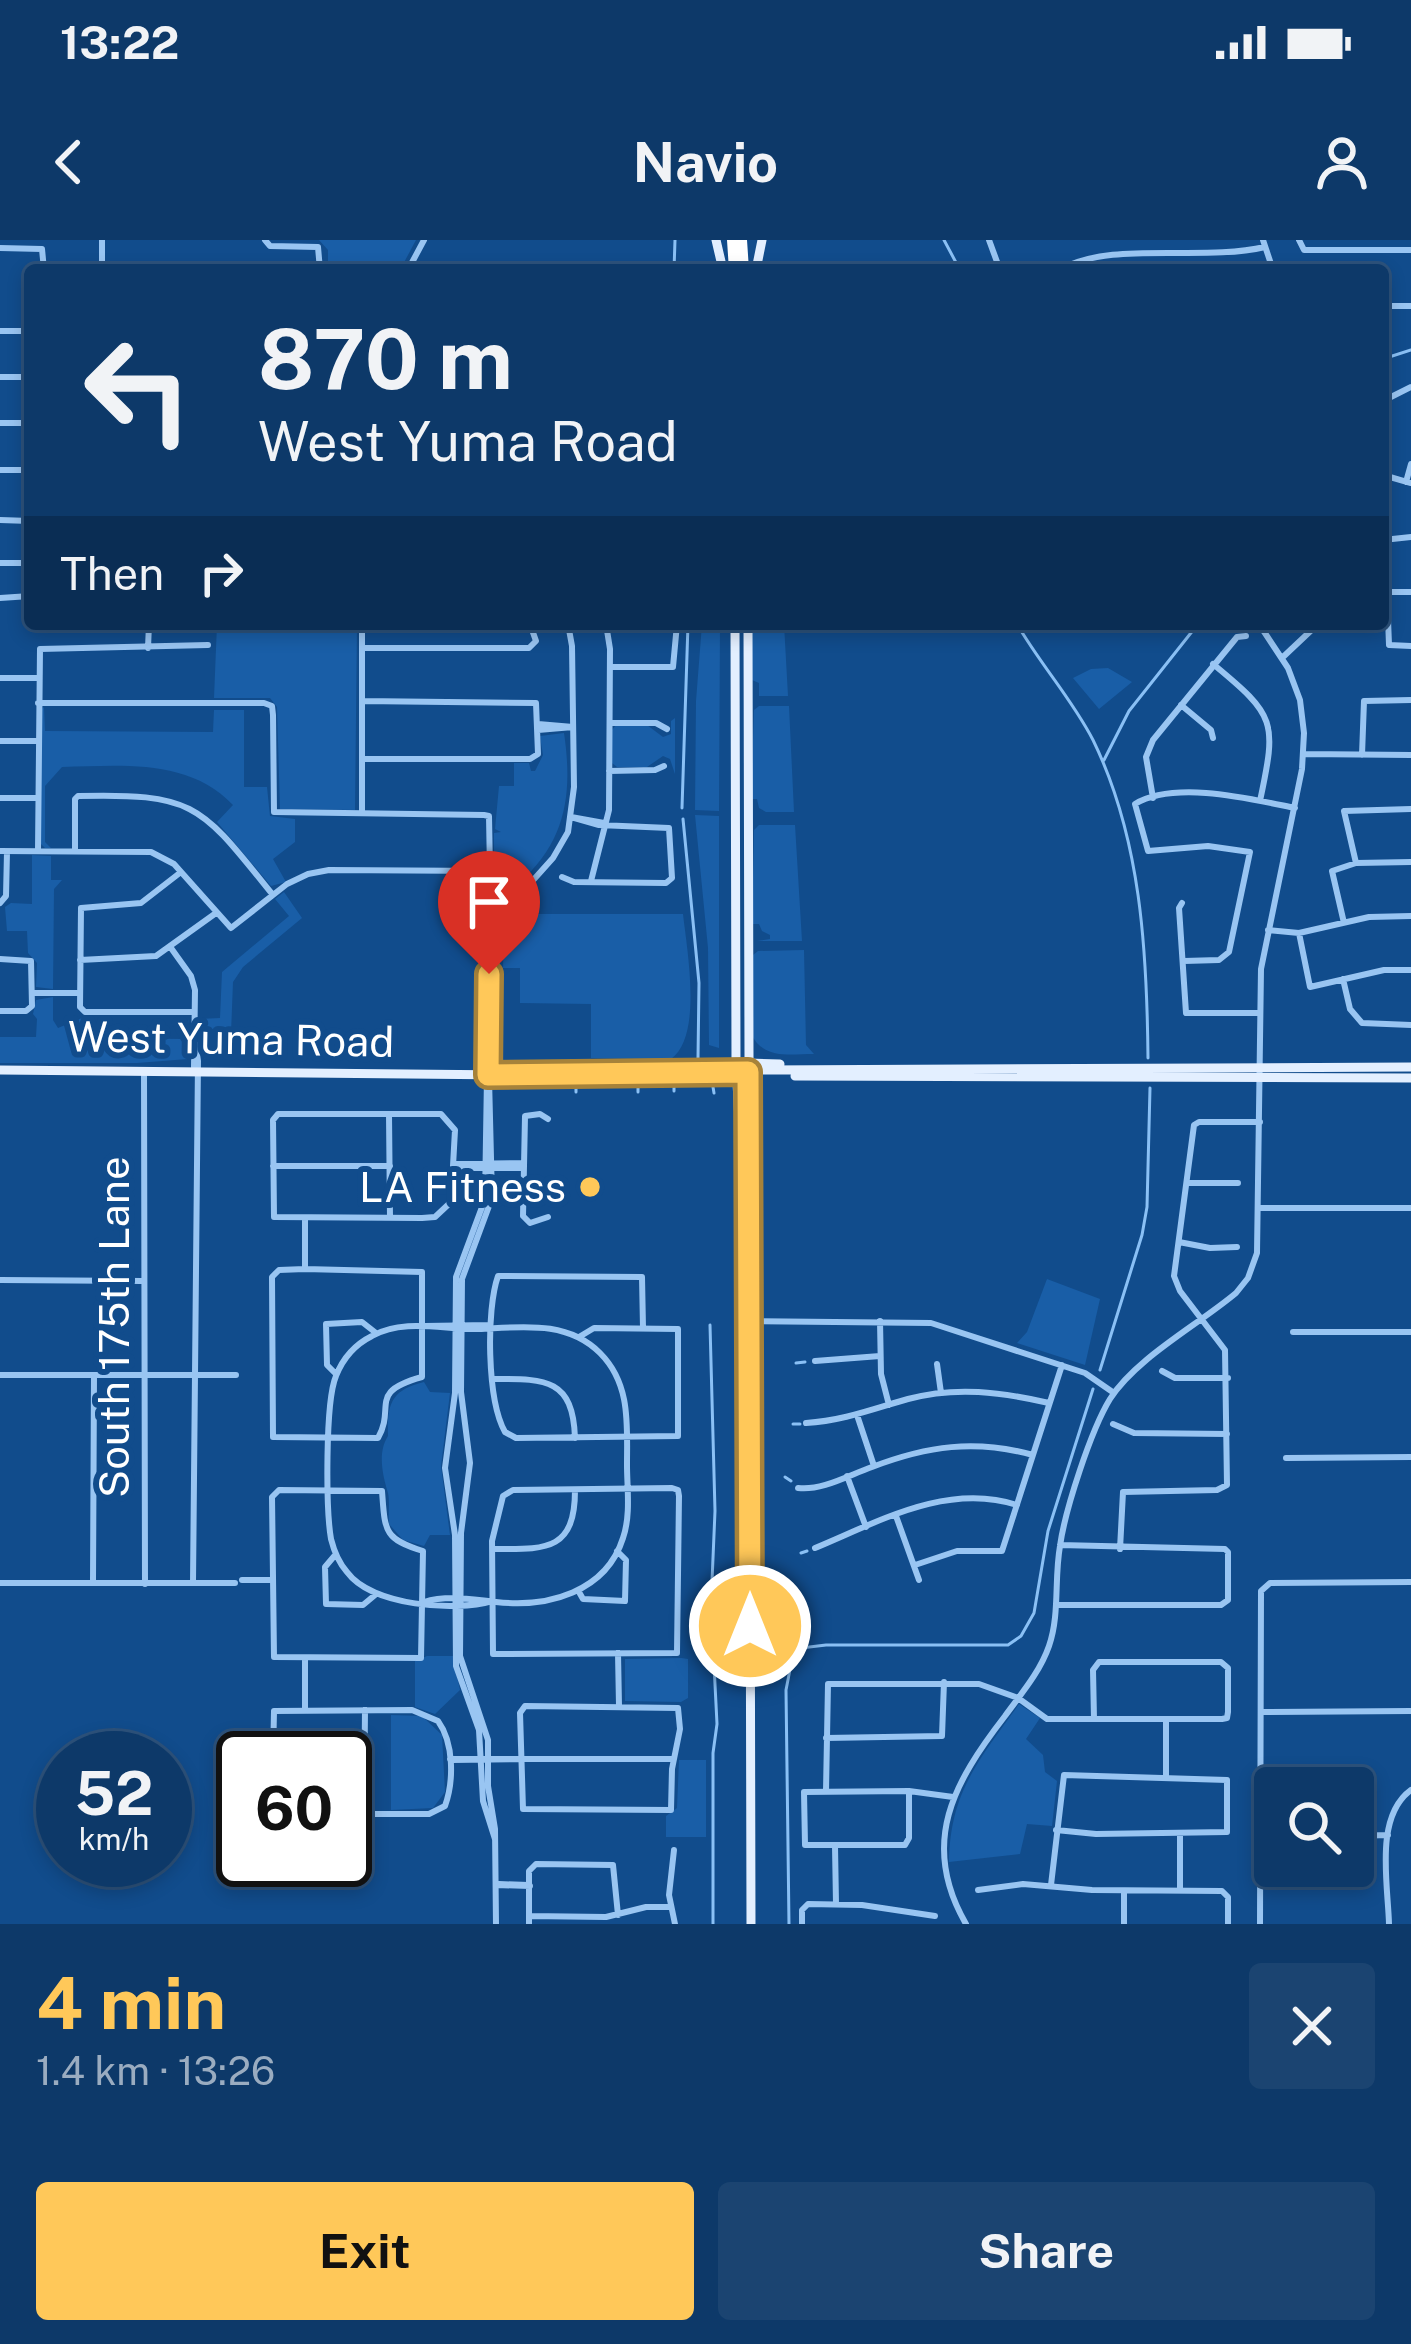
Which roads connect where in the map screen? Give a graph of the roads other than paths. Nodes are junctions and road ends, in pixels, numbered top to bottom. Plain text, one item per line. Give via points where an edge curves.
1 (1220, 240) edge
2 (1299, 240) edge
3 (266, 242) edge
4 (1264, 243) edge
5 (0, 248) edge
6 (1411, 250) edge
7 (1184, 255) junction
8 (1220, 255) junction
9 (1058, 258) dead end
10 (43, 264) edge
11 (319, 264) edge
12 (1060, 264) edge
13 (1073, 264) edge
14 (1184, 264) edge
15 (1411, 464) edge
16 (1408, 482) edge
17 (148, 630) edge
18 (362, 630) edge
19 (531, 630) edge
20 (569, 630) edge
21 (607, 630) edge
22 (676, 630) edge
23 (735, 630) edge
24 (748, 630) edge
25 (1263, 630) edge
26 (1312, 630) edge
27 (1388, 630) edge
28 (1246, 636) dead end
29 (735, 643) junction
30 (208, 645) dead end
31 (1411, 646) edge
32 (148, 648) junction
33 (362, 649) junction
34 (1283, 657) junction
35 (1214, 664) junction
36 (610, 667) junction
37 (0, 678) edge
38 (38, 678) junction
39 (1411, 700) edge
40 (362, 701) junction
41 (38, 703) junction
42 (748, 704) junction
43 (1181, 705) junction
44 (610, 723) junction
45 (538, 727) junction
46 (573, 728) junction
47 (667, 728) dead end
48 (1213, 738) dead end
49 (0, 741) edge
50 (38, 741) junction
51 (1304, 754) junction
52 (1411, 754) edge
53 (1363, 755) junction
54 (362, 758) junction
55 (664, 766) dead end
56 (610, 771) junction
57 (0, 798) edge
58 (38, 798) junction
59 (1153, 798) junction
60 (1260, 801) junction
61 (1294, 808) junction
62 (1411, 808) edge
63 (362, 814) junction
64 (571, 817) junction
65 (742, 818) junction
66 (607, 824) junction
67 (3, 851) edge
68 (38, 851) junction
69 (75, 851) junction
70 (1411, 862) edge
71 (1356, 863) junction
72 (181, 872) junction
73 (490, 872) junction
74 (735, 872) junction
75 (562, 878) dead end
76 (591, 882) junction
77 (521, 892) junction
78 (272, 895) junction
79 (2, 902) edge
80 (1182, 903) dead end
81 (216, 913) junction
82 (1411, 916) edge
83 (1344, 923) junction
84 (1268, 930) junction
85 (1299, 933) junction
86 (171, 948) junction
87 (748, 948) junction
88 (0, 959) edge
89 (80, 959) junction
90 (1184, 961) junction
91 (1411, 970) edge
92 (1342, 979) junction
93 (32, 993) junction
94 (80, 993) junction
95 (0, 1011) edge
96 (194, 1012) junction
97 (1259, 1013) junction
98 (1411, 1025) edge
99 (1411, 1067) edge
100 (0, 1070) edge
101 (144, 1070) junction
102 (195, 1070) junction
103 (744, 1070) junction
104 (916, 1070) junction
105 (1138, 1071) junction
106 (1260, 1073) junction
107 (488, 1075) junction
108 (837, 1076) junction
109 (1411, 1078) edge
110 (389, 1114) junction
111 (548, 1118) dead end
112 (1260, 1122) junction
113 (739, 1164) junction
114 (272, 1166) junction
115 (390, 1166) junction
116 (454, 1166) junction
117 (489, 1166) junction
118 (524, 1166) junction
119 (1186, 1183) junction
120 (1238, 1183) dead end
121 (749, 1202) junction
122 (1260, 1208) junction
123 (1411, 1208) edge
124 (548, 1216) dead end
125 (305, 1218) junction
126 (390, 1218) junction
127 (1179, 1243) junction
128 (748, 1247) junction
129 (1237, 1247) dead end
130 (305, 1269) junction
131 (0, 1280) edge
132 (143, 1281) junction
133 (1204, 1319) junction
134 (750, 1321) junction
135 (880, 1321) junction
136 (424, 1327) junction
137 (458, 1327) junction
138 (492, 1327) junction
139 (643, 1328) junction
140 (376, 1333) junction
141 (1293, 1333) dead end
142 (1411, 1333) edge
143 (579, 1337) junction
144 (880, 1356) junction
145 (815, 1361) dead end
146 (937, 1364) dead end
147 (1062, 1365) junction
148 (1162, 1371) dead end
149 (336, 1374) junction
150 (0, 1375) edge
151 (94, 1376) junction
152 (143, 1376) junction
153 (194, 1376) junction
154 (236, 1376) dead end
155 (1228, 1378) junction
156 (492, 1379) junction
157 (941, 1393) junction
158 (1114, 1394) junction
159 (1049, 1403) junction
160 (889, 1406) junction
161 (857, 1415) junction
162 (806, 1423) dead end
163 (1113, 1424) dead end
164 (1228, 1433) junction
165 (627, 1437) junction
166 (330, 1438) junction
167 (575, 1438) junction
168 (1033, 1455) junction
169 (1411, 1457) edge
170 (1286, 1458) dead end
171 (874, 1466) junction
172 (848, 1476) junction
173 (798, 1488) dead end
174 (627, 1489) junction
175 (330, 1490) junction
176 (574, 1490) junction
177 (1017, 1505) junction
178 (896, 1516) junction
179 (866, 1527) junction
180 (1060, 1546) junction
181 (815, 1548) dead end
182 (492, 1549) junction
183 (1120, 1549) junction
184 (617, 1551) junction
185 (336, 1554) junction
186 (915, 1565) junction
187 (272, 1580) junction
188 (919, 1580) dead end
189 (1411, 1582) edge
190 (0, 1583) edge
191 (93, 1583) junction
192 (145, 1583) junction
193 (193, 1583) junction
194 (578, 1592) junction
195 (375, 1595) junction
196 (458, 1601) junction
197 (493, 1601) junction
198 (424, 1602) junction
199 (1056, 1605) junction
200 (619, 1654) junction
201 (305, 1658) junction
202 (944, 1682) junction
203 (1018, 1698) junction
204 (620, 1706) junction
205 (305, 1710) junction
206 (365, 1710) junction
207 (1411, 1711) edge
208 (1261, 1712) junction
209 (1094, 1719) junction
210 (1166, 1719) junction
211 (273, 1731) edge
212 (365, 1731) edge
213 (826, 1738) junction
214 (450, 1759) junction
215 (485, 1759) junction
216 (519, 1759) junction
217 (674, 1759) junction
218 (1261, 1767) edge
219 (1166, 1777) junction
220 (1411, 1790) edge
221 (826, 1791) junction
222 (909, 1791) junction
223 (953, 1797) junction
224 (372, 1814) edge
225 (1056, 1830) junction
226 (1180, 1834) junction
227 (1374, 1835) edge
228 (1388, 1835) junction
229 (835, 1846) junction
230 (674, 1850) dead end
231 (496, 1885) junction
232 (1051, 1885) junction
233 (530, 1886) junction
234 (1260, 1887) edge
235 (978, 1891) dead end
236 (1124, 1891) junction
237 (1180, 1891) junction
238 (836, 1904) junction
239 (670, 1906) junction
240 (618, 1915) junction
241 (935, 1916) dead end
242 (529, 1920) edge
243 (496, 1924) edge
244 (675, 1924) edge
245 (751, 1924) edge
246 (802, 1924) edge
247 (966, 1924) edge
248 (1124, 1924) edge
249 (1228, 1924) edge
250 (1260, 1924) edge
251 (1389, 1924) edge

1 - 8 street
2 - 6 street via 1304,250
3 - 11 street via 318,247
4 - 8 street
5 - 10 street via 42,249
7 - 8 street
7 - 13 street via 1094,255
7 - 14 street
9 - 12 street
15 - 16 street
17 - 32 street
18 - 33 street
19 - 33 street via 535,646
20 - 46 street
21 - 36 street
22 - 36 street via 673,667
23 - 29 main road
24 - 42 main road
25 - 34 street
26 - 34 street
27 - 31 street via 1389,645
28 - 35 street
29 - 42 main road
29 - 65 main road
30 - 32 street
32 - 38 street via 40,649
33 - 40 street
34 - 51 street via 1300,700
35 - 43 street
35 - 60 street via 1266,717 1270,749
36 - 44 street
37 - 38 street
38 - 41 street
39 - 53 street via 1364,700
40 - 45 street via 536,703
40 - 54 street
41 - 50 street
41 - 63 street via 272,706 274,812
42 - 65 main road
43 - 48 street
43 - 59 street via 1146,757
44 - 47 street
44 - 56 street
45 - 46 street
45 - 54 street via 536,758
46 - 64 street
49 - 50 street
50 - 58 street
51 - 53 street
51 - 61 street
52 - 53 street
54 - 63 street
55 - 56 street
56 - 66 street
57 - 58 street
58 - 68 street
59 - 60 street
59 - 90 street via 1135,804 1148,851 1250,852 1229,952
60 - 61 street
61 - 84 street
62 - 71 street via 1344,811
63 - 73 street via 489,816
64 - 66 street
64 - 77 street via 558,851
65 - 74 main road
65 - 87 main road
66 - 76 street
66 - 76 street via 669,828 670,882
67 - 68 street
67 - 79 street
68 - 69 street
69 - 72 street via 151,852
69 - 78 street via 75,799 155,796 196,810 219,829
70 - 71 street
71 - 83 street via 1332,871
72 - 81 street
72 - 89 street via 141,903 81,908
73 - 77 street
73 - 78 street via 329,870
74 - 87 main road
74 - 103 main road
75 - 76 street
77 - 107 street via 502,915 489,953
78 - 81 street via 231,928
80 - 90 street
81 - 86 street
82 - 83 street
83 - 85 street
84 - 85 street
84 - 97 street
85 - 92 street via 1310,987
86 - 89 street via 138,959
86 - 96 street via 191,976
87 - 103 main road
88 - 93 street via 31,961
89 - 94 street
90 - 97 street via 1186,1012
91 - 92 street
92 - 98 street via 1362,1023
93 - 94 street
93 - 95 street via 31,1010
94 - 96 street via 81,1010
96 - 102 street
97 - 106 street
99 - 106 main road, West Yuma Road
100 - 101 main road, West Yuma Road
101 - 102 main road, West Yuma Road
101 - 132 street, South 175th Lane
102 - 107 main road, West Yuma Road
102 - 153 street
103 - 104 main road, West Yuma Road
103 - 107 main road, West Yuma Road
103 - 108 main road, West Yuma Road
103 - 113 main road
103 - 121 main road
104 - 105 main road, West Yuma Road
104 - 108 main road
105 - 106 main road, West Yuma Road
105 - 108 main road, West Yuma Road
106 - 109 main road, West Yuma Road
106 - 112 street
107 - 117 street
110 - 114 street via 274,1116
110 - 115 street
110 - 116 street via 449,1120
111 - 118 street via 525,1116
112 - 119 street via 1194,1126
112 - 122 street
113 - 121 main road
113 - 128 main road
114 - 115 street
114 - 125 street via 274,1217
115 - 126 street
116 - 117 street
116 - 126 street via 452,1202 443,1211
117 - 118 street
117 - 137 street via 491,1204 462,1280
118 - 124 street via 524,1221
119 - 120 street
119 - 127 street
121 - 128 main road
122 - 123 street
122 - 133 street via 1248,1277
125 - 126 street
125 - 130 street
127 - 129 street
127 - 133 street via 1174,1276
128 - 134 main road
130 - 136 street via 422,1272
130 - 166 street via 274,1272 273,1437
131 - 132 street
132 - 152 street, South 175th Lane
133 - 155 street via 1225,1350
133 - 158 street
134 - 135 street
134 - 245 main road
135 - 144 street
135 - 147 street via 931,1323
136 - 137 street
136 - 140 street
136 - 166 street via 422,1377 389,1392 382,1436
137 - 138 street
137 - 196 street via 470,1463
137 - 196 street via 445,1461
138 - 139 street via 498,1276 642,1277
138 - 143 street via 554,1328
138 - 156 street
139 - 143 street via 594,1328
139 - 165 street via 678,1329 678,1436
140 - 149 street
140 - 149 street via 362,1322 326,1324 327,1365
141 - 142 street
143 - 165 street via 602,1354 622,1386
144 - 145 street
144 - 160 street
146 - 157 street
147 - 158 street
147 - 159 street
148 - 155 street
149 - 166 street
150 - 151 street
151 - 152 street
151 - 191 street
152 - 153 street
152 - 192 street, South 175th Lane
153 - 154 street
153 - 193 street
155 - 164 street
156 - 167 street via 559,1388 572,1407
156 - 167 street via 505,1432
157 - 159 street
157 - 160 street
158 - 180 street
159 - 168 street
160 - 161 street
161 - 162 street
161 - 171 street
163 - 164 street via 1134,1433
164 - 183 street via 1225,1489 1123,1492
165 - 167 street
165 - 174 street
166 - 175 street
168 - 171 street via 950,1445
168 - 177 street
169 - 170 street
171 - 172 street
172 - 173 street
172 - 179 street
174 - 176 street
174 - 184 street
174 - 200 street via 678,1490 677,1653
175 - 185 street
175 - 187 street via 274,1491
175 - 198 street via 382,1491 388,1534 422,1551
176 - 182 street via 573,1520 558,1541
176 - 182 street via 503,1496
177 - 178 street via 957,1498
177 - 186 street via 1000,1553 957,1551
178 - 179 street
178 - 186 street
179 - 181 street
180 - 183 street
180 - 199 street
182 - 197 street
183 - 199 street via 1225,1549 1227,1604
184 - 194 street
184 - 194 street via 626,1560 625,1601
185 - 195 street
185 - 195 street via 325,1567 326,1604 363,1606
186 - 188 street
187 - 193 street
187 - 201 street via 274,1657
189 - 208 street via 1265,1587
190 - 191 street
191 - 192 street
192 - 193 street
194 - 197 street
195 - 198 street
196 - 197 street
196 - 198 street
196 - 215 street via 460,1664 484,1721
197 - 200 street via 493,1654
198 - 201 street via 421,1658
199 - 203 street via 1048,1649
200 - 204 street
201 - 205 street
202 - 203 street
202 - 213 street via 828,1684
202 - 213 street via 942,1736
203 - 209 street via 1047,1719
203 - 223 street
204 - 216 street via 520,1708
204 - 217 street via 678,1708
205 - 206 street
205 - 211 street via 274,1711
206 - 212 street
206 - 214 street via 421,1711 438,1720
207 - 208 street
208 - 218 street
209 - 210 street
209 - 210 street via 1094,1664 1226,1664 1227,1718
210 - 219 street
213 - 221 street
214 - 215 street
214 - 224 street via 445,1807
215 - 216 street
215 - 231 street
216 - 217 street
216 - 217 street via 524,1809 671,1810
219 - 225 street via 1064,1775
219 - 226 street via 1227,1780 1227,1832
220 - 228 street via 1390,1816
221 - 222 street
221 - 229 street via 804,1792 805,1845
222 - 223 street
222 - 229 street via 908,1843
223 - 247 street via 944,1862
225 - 226 street
225 - 232 street
226 - 237 street
227 - 228 street
228 - 251 street
229 - 238 street
230 - 239 street
231 - 233 street
231 - 243 street
232 - 235 street
232 - 236 street
233 - 240 street via 531,1866 613,1865
233 - 242 street
234 - 250 street
236 - 237 street
236 - 248 street
237 - 249 street via 1227,1892
238 - 241 street
238 - 246 street via 804,1906
239 - 240 street
239 - 244 street
240 - 242 street

